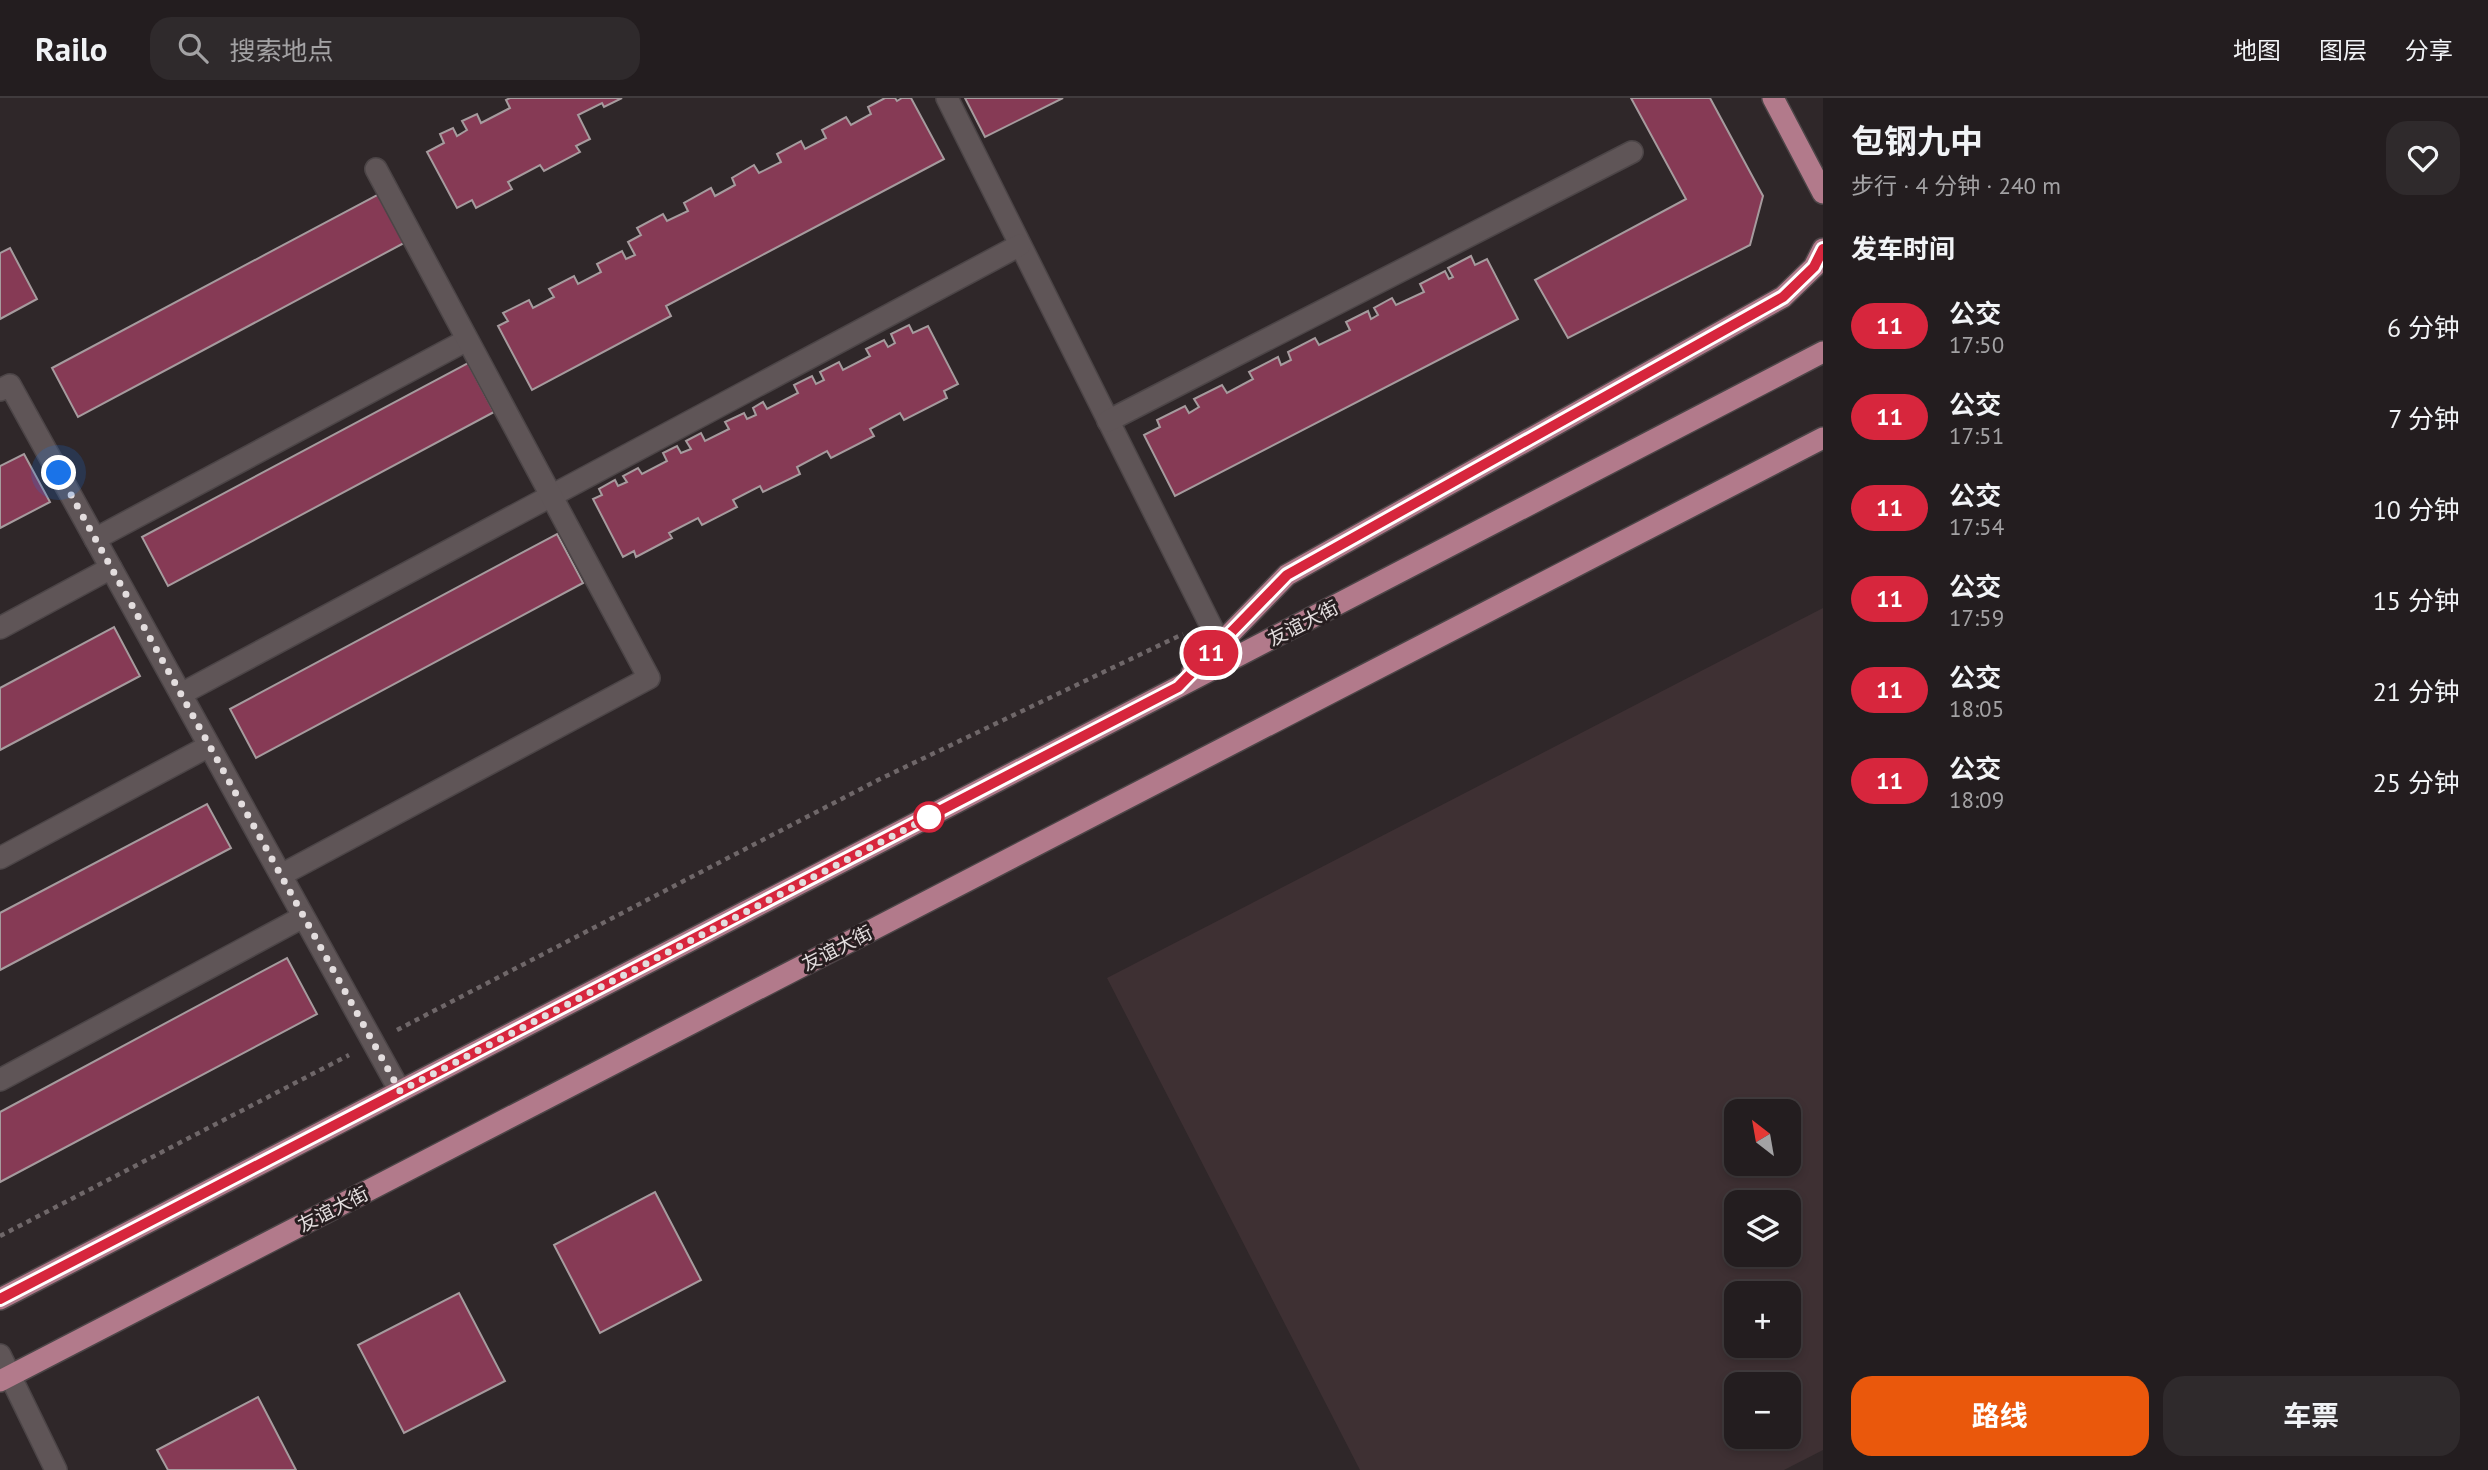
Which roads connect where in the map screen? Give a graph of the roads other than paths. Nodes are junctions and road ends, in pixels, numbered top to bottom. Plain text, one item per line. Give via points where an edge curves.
1 (947, 98) edge
2 (1773, 98) edge
3 (1632, 152) dead end
4 (376, 169) dead end
5 (1823, 193) edge
6 (1020, 245) junction
7 (1823, 249) edge
8 (467, 340) junction
9 (1823, 352) edge
10 (0, 390) edge
11 (1108, 421) junction
12 (1823, 438) edge
13 (550, 494) junction
14 (95, 539) junction
15 (111, 568) junction
16 (0, 628) edge
17 (1220, 644) junction
18 (1178, 687) junction
19 (181, 694) junction
20 (209, 746) junction
21 (0, 858) edge
22 (281, 875) junction
23 (303, 916) junction
24 (0, 1080) edge
25 (400, 1091) junction
26 (0, 1299) edge
27 (0, 1355) edge
28 (5, 1379) edge
29 (56, 1470) edge

1 - 6 street
2 - 5 main road
3 - 11 street
4 - 8 street
6 - 11 street
6 - 13 street
7 - 17 main road via 1814,267 1783,297 1287,575
8 - 13 street
8 - 14 street
9 - 18 main road, 友谊大街
10 - 14 street via 10,385
11 - 17 street
12 - 28 main road, 友谊大街
13 - 19 street
13 - 22 street via 649,678
14 - 15 street
15 - 16 street
15 - 19 street
17 - 18 main road
18 - 25 main road, 友谊大街
19 - 20 street
20 - 21 street
20 - 22 street
22 - 23 street
23 - 24 street
23 - 25 street
25 - 26 main road, 友谊大街
27 - 28 street
28 - 29 street

